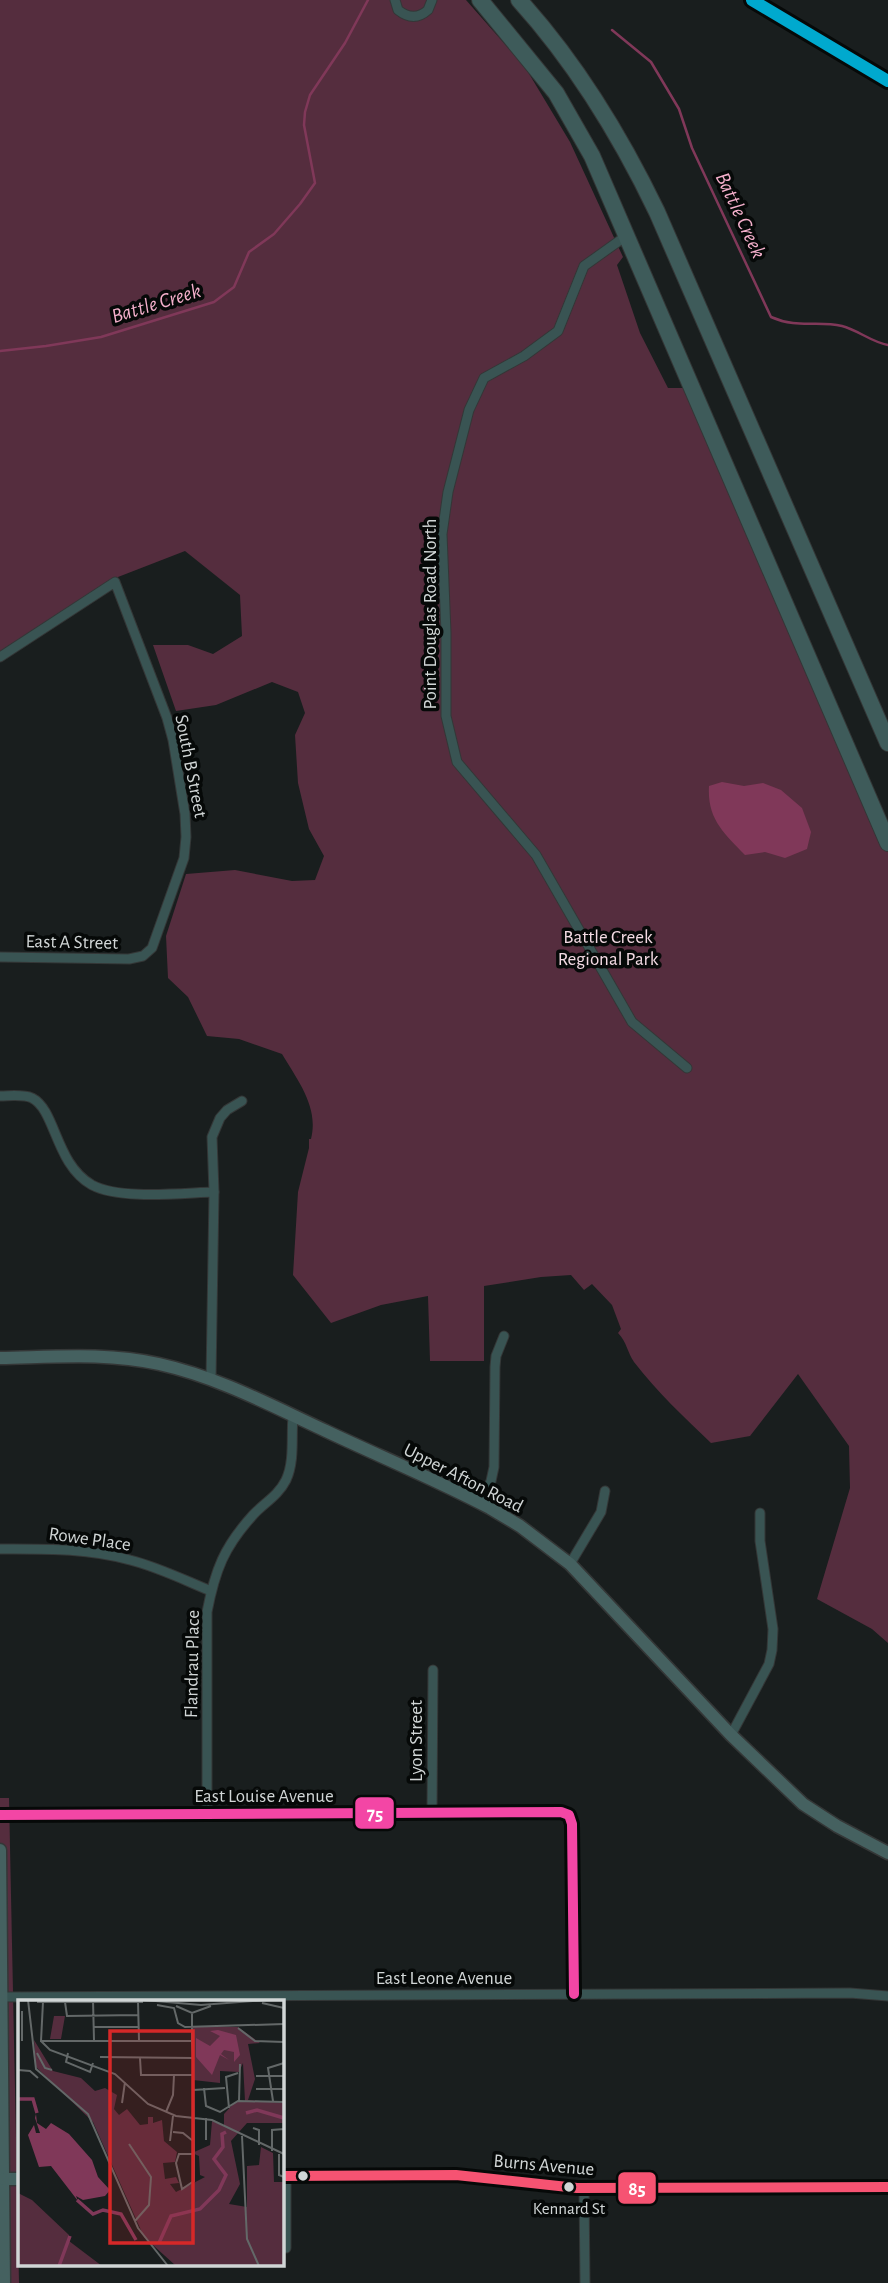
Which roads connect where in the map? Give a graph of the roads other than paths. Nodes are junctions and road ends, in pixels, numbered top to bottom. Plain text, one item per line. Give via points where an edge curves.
1 (395, 0) edge
2 (432, 0) edge
3 (519, 0) edge
4 (482, 2) edge
5 (626, 236) junction
6 (0, 657) edge
7 (888, 743) edge
8 (888, 843) edge
9 (143, 956) joint
10 (0, 957) edge
11 (687, 1068) dead end
12 (0, 1097) edge
13 (242, 1101) dead end
14 (214, 1192) junction
15 (504, 1336) dead end
16 (0, 1358) edge
17 (211, 1379) junction
18 (293, 1416) junction
19 (606, 1491) dead end
20 (481, 1503) junction
21 (760, 1513) dead end
22 (0, 1549) edge
23 (570, 1564) junction
24 (211, 1591) junction
25 (432, 1670) dead end
26 (731, 1735) junction
27 (432, 1812) junction
28 (207, 1813) junction
29 (0, 1815) edge
30 (0, 1850) edge
31 (888, 1853) edge
32 (574, 1994) junction
33 (888, 1996) edge
34 (1, 1997) edge
35 (284, 2176) edge
36 (4, 2179) junction
37 (18, 2179) edge
38 (888, 2187) edge
39 (584, 2188) junction
40 (286, 2248) dead end
41 (4, 2283) edge
42 (585, 2283) edge

1 - 2 street via 398,10 414,17 428,10
3 - 7 highway via 576,71 632,159
4 - 5 highway via 556,93 602,178
5 - 8 highway
5 - 11 street, Point Douglas Road North via 584,266 558,331 484,378 468,410 442,534 446,716 457,762 536,856 632,1022
6 - 9 street, South B Street via 115,582 167,718 185,814 184,858 152,948
9 - 10 street, East A Street
12 - 14 street via 35,1099 66,1160 101,1189 125,1194
13 - 14 street via 227,1110 215,1127
14 - 17 street
15 - 20 street via 495,1367 494,1467
16 - 17 street, Upper Afton Road via 130,1359
17 - 18 street, Upper Afton Road
18 - 20 street, Upper Afton Road
18 - 24 street, Flandrau Place via 285,1482 234,1540 216,1570
19 - 23 street via 601,1511
20 - 23 street, Upper Afton Road
21 - 26 street via 772,1650
22 - 24 street, Rowe Place via 104,1553
23 - 26 street, Upper Afton Road
24 - 28 street, Flandrau Place
25 - 27 street, Lyon Street
26 - 31 street, Upper Afton Road via 803,1804
27 - 28 street, East Louise Avenue
27 - 32 street, East Louise Avenue via 569,1815
28 - 29 street, East Louise Avenue
30 - 34 street
32 - 33 street, East Leone Avenue
32 - 34 street, East Leone Avenue
34 - 36 street
35 - 39 street, Burns Avenue via 456,2175
35 - 40 street
36 - 37 street
36 - 41 street
38 - 39 street, Burns Avenue
39 - 42 street

